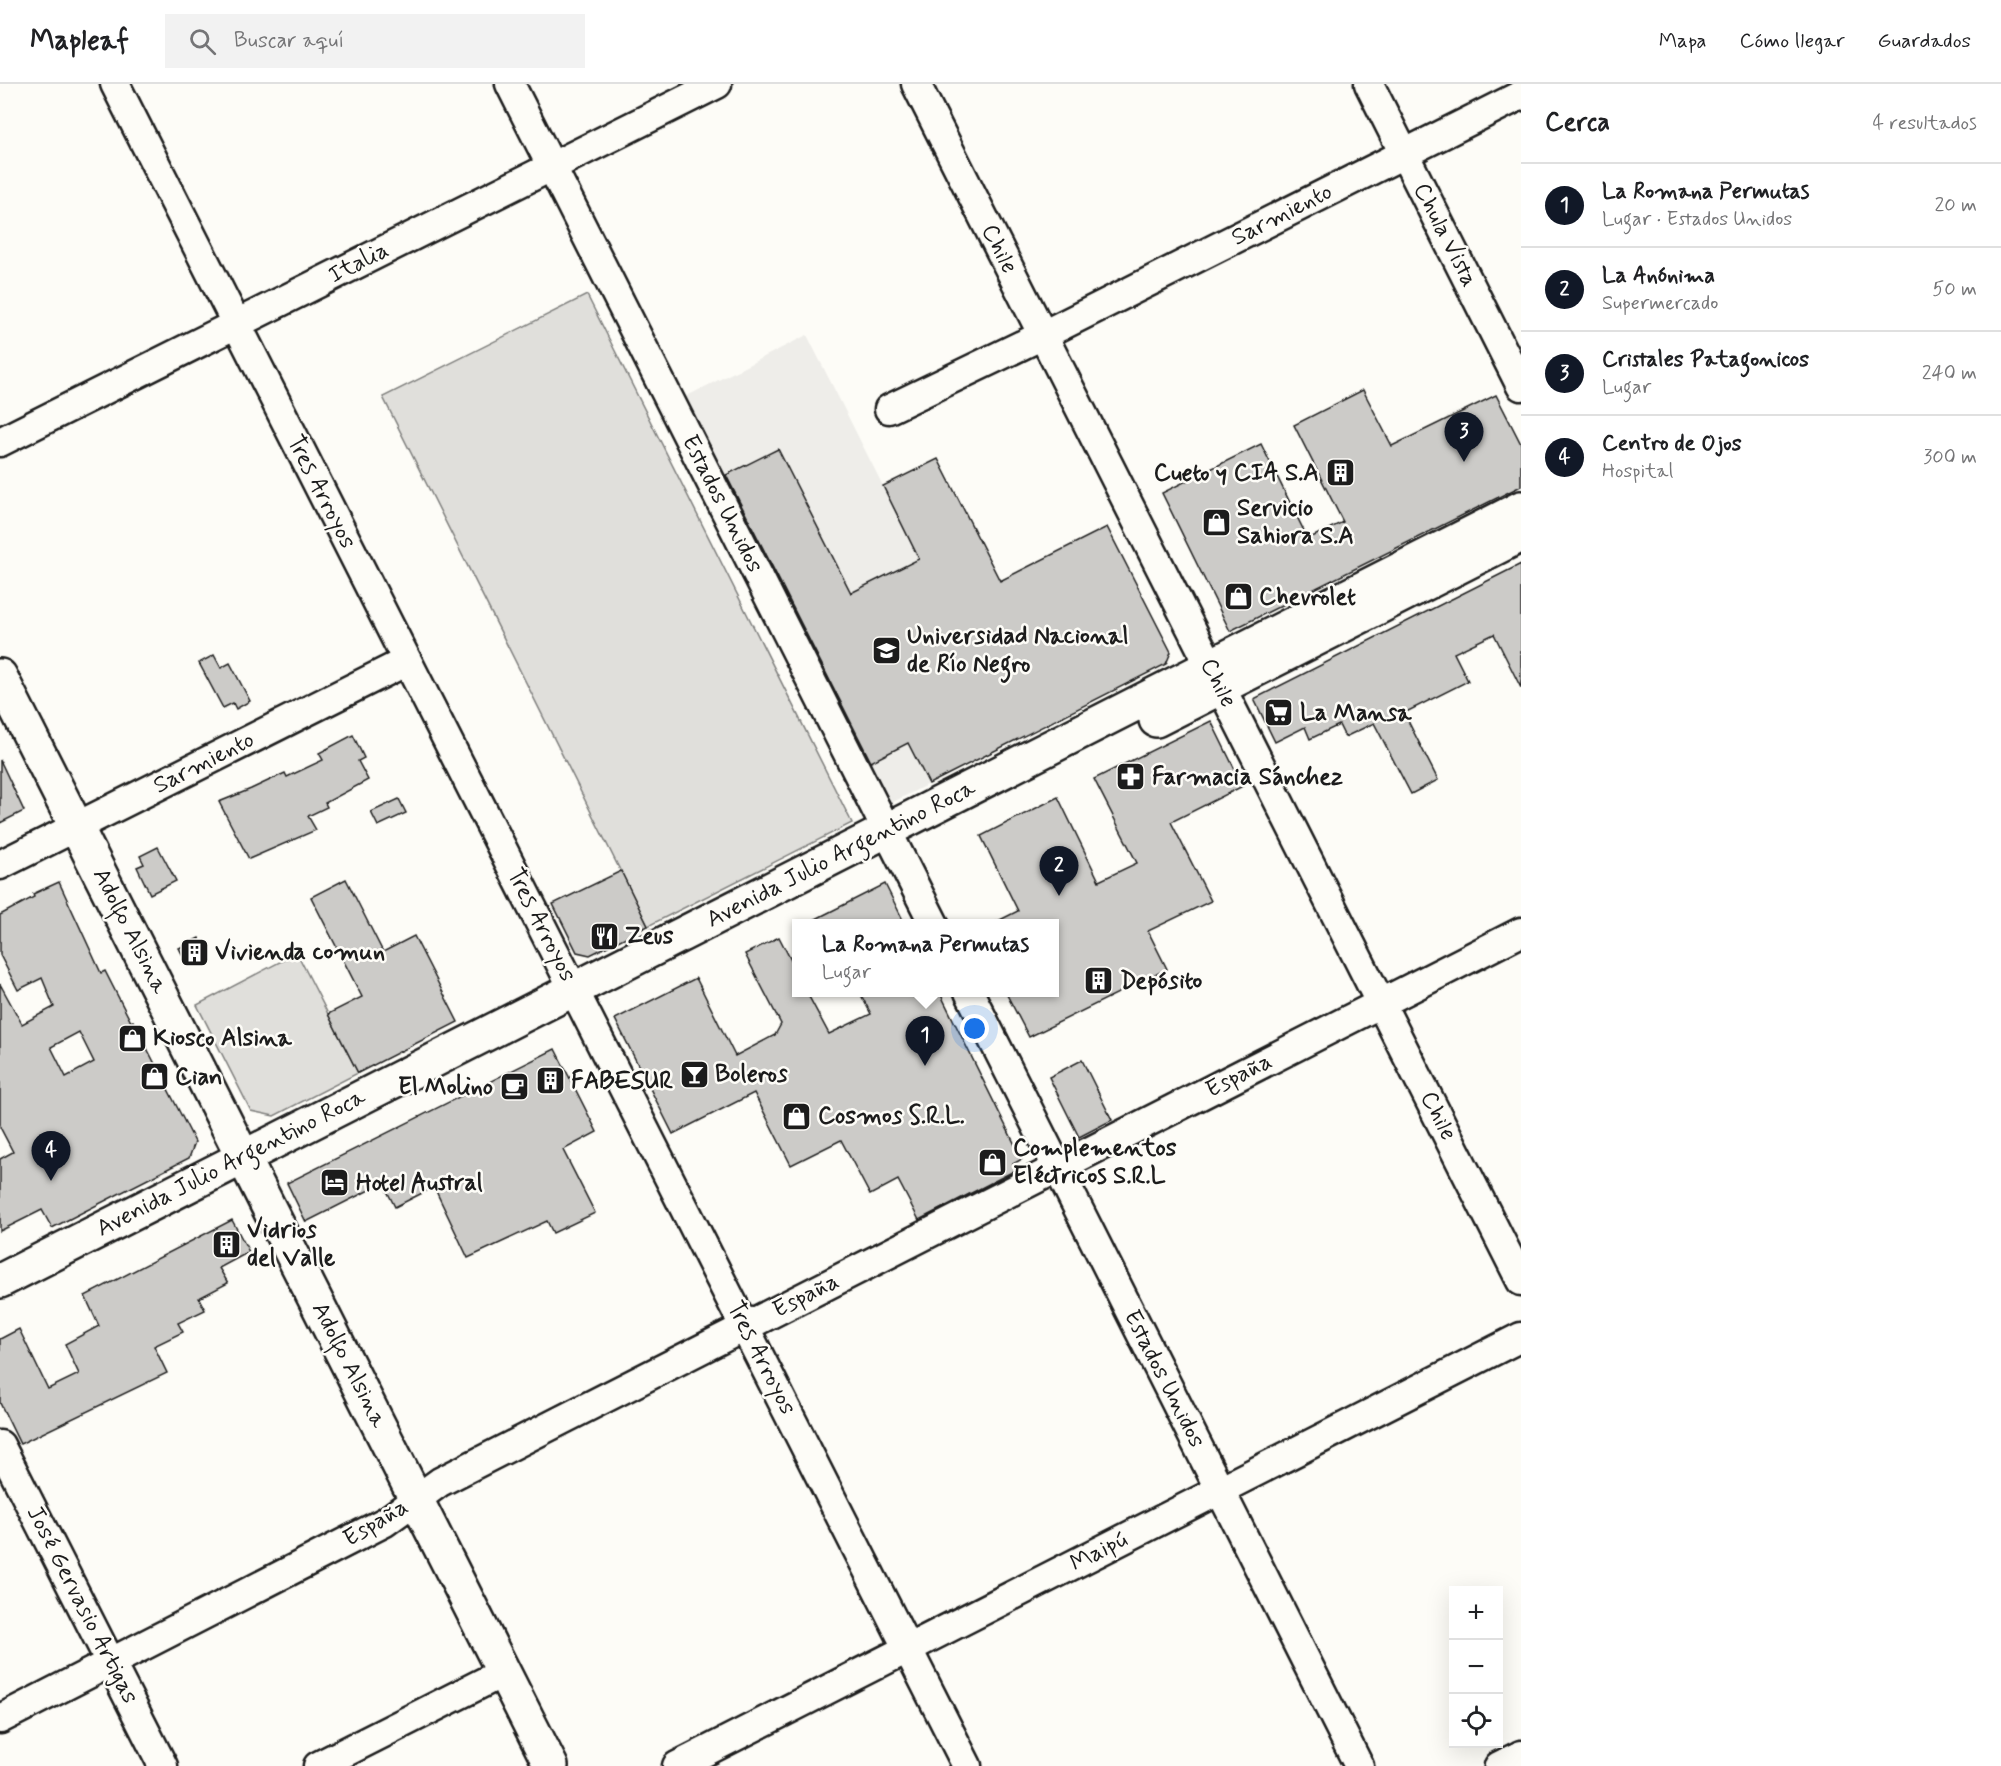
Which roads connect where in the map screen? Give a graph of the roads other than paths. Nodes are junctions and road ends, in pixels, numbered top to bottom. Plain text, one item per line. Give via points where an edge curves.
1 (115, 84) edge
2 (510, 84) edge
3 (717, 84) edge
4 (916, 84) edge
5 (1368, 84) edge
6 (1521, 95) edge
7 (1404, 154) junction
8 (552, 166) junction
9 (237, 324) junction
10 (1043, 335) junction
11 (1521, 386) edge
12 (889, 410) dead end
13 (0, 442) edge
14 (1521, 508) edge
15 (1521, 535) edge
16 (407, 661) junction
17 (0, 675) edge
18 (1215, 676) junction
19 (77, 827) junction
20 (892, 840) junction
21 (0, 865) edge
22 (932, 919) edge
23 (1521, 932) edge
24 (971, 997) edge
25 (579, 999) junction
26 (1381, 1004) junction
27 (249, 1166) junction
28 (1058, 1168) junction
29 (0, 1281) edge
30 (1521, 1281) edge
31 (0, 1303) edge
32 (745, 1327) junction
33 (1521, 1337) edge
34 (0, 1445) edge
35 (1220, 1490) junction
36 (416, 1499) junction
37 (909, 1648) junction
38 (111, 1663) junction
39 (504, 1672) junction
40 (0, 1719) edge
41 (1521, 1755) edge
42 (163, 1766) edge
43 (318, 1766) edge
44 (551, 1766) edge
45 (677, 1766) edge
46 (967, 1766) edge
47 (1359, 1766) edge
48 (1498, 1766) edge

1 - 9 street, Tres Arroyos
2 - 8 street, Estados Unidos
3 - 8 street, Italia
4 - 10 street, Chile
5 - 7 street, Chula Vista
6 - 7 street, Sarmiento
7 - 10 street, Sarmiento
7 - 11 street, Chula Vista
8 - 9 street, Italia
8 - 20 street, Estados Unidos
9 - 13 street, Italia
9 - 16 street, Tres Arroyos
10 - 12 street, Sarmiento
10 - 18 street, Chile
14 - 18 main road, Avenida Julio Argentino Roca
15 - 18 main road, Avenida Julio Argentino Roca
16 - 19 street, Sarmiento
16 - 25 street, Tres Arroyos
17 - 19 main road, Adolfo Alsina
18 - 20 main road, Avenida Julio Argentino Roca
18 - 26 street, Chile
19 - 21 street, Sarmiento
19 - 27 main road, Adolfo Alsina
20 - 22 street, Estados Unidos
20 - 25 main road, Avenida Julio Argentino Roca
23 - 26 street, España
24 - 28 street, Estados Unidos
25 - 27 main road, Avenida Julio Argentino Roca
25 - 32 street, Tres Arroyos
26 - 28 street, España
26 - 30 street, Chile
27 - 29 main road, Avenida Julio Argentino Roca
27 - 31 main road, Avenida Julio Argentino Roca
27 - 36 main road, Adolfo Alsina
28 - 32 street, España
28 - 35 street, Estados Unidos
32 - 36 street, España via 440,1482
32 - 37 street, Tres Arroyos
33 - 35 street, Maipú
34 - 38 street, José Gervasio Artigas
35 - 37 street, Maipú
35 - 47 street, Estados Unidos
36 - 38 street, España via 385,1522
36 - 39 main road, Adolfo Alsina
37 - 45 street, Maipú
37 - 46 street, Tres Arroyos
38 - 40 street, España
38 - 42 street, José Gervasio Artigas
39 - 43 street
39 - 44 main road, Adolfo Alsina
41 - 48 street

